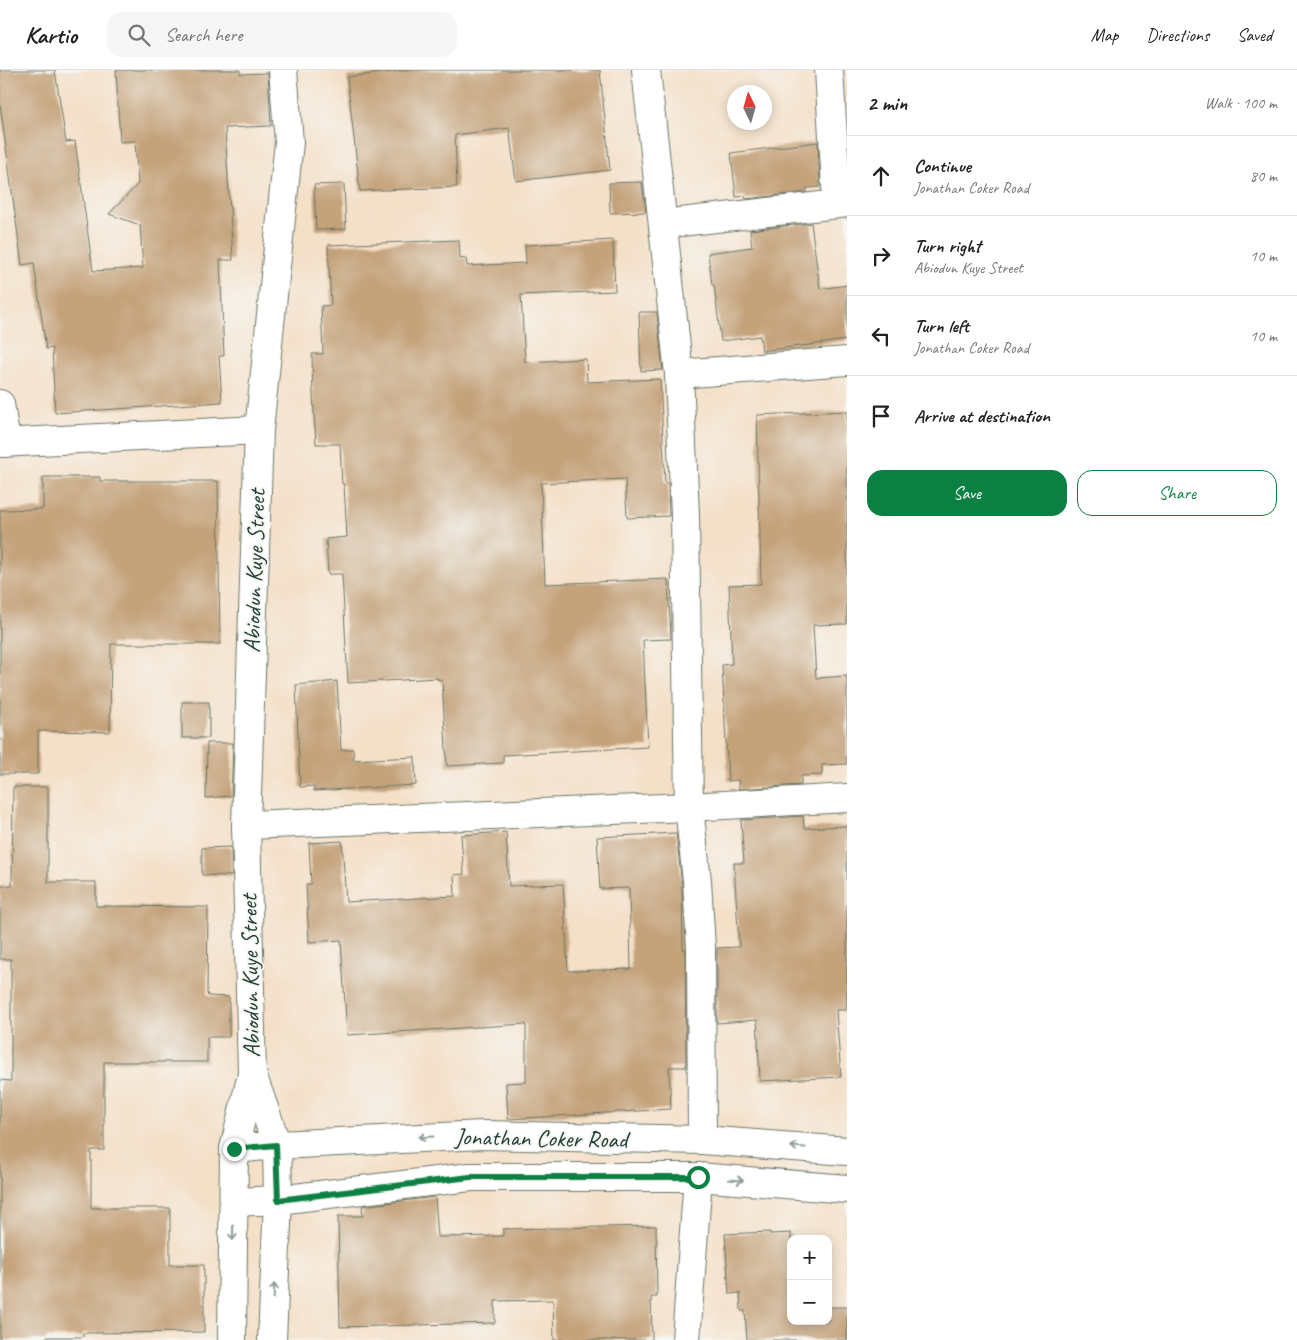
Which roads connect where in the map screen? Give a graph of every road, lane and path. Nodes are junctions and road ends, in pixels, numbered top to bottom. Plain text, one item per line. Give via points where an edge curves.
1 (283, 70) edge
2 (646, 70) edge
3 (829, 70) edge
4 (842, 203) edge
5 (663, 224) junction
6 (847, 362) edge
7 (679, 374) junction
8 (0, 404) edge
9 (259, 430) junction
10 (3, 443) edge
11 (847, 798) edge
12 (689, 807) junction
13 (246, 825) junction
14 (252, 1074) junction
15 (702, 1140) junction
16 (276, 1145) junction
17 (234, 1149) junction
18 (847, 1151) edge
19 (698, 1177) junction
20 (847, 1189) edge
21 (278, 1200) junction
22 (234, 1202) junction
23 (232, 1340) edge
24 (272, 1340) edge
25 (686, 1340) edge

1 - 9 street, Abiodun Kuye Street via 289,142
2 - 5 street
3 - 4 street
4 - 5 street
5 - 7 street
6 - 7 street
7 - 12 street via 685,515
8 - 10 street
9 - 10 street
9 - 13 street, Abiodun Kuye Street
11 - 12 street
12 - 13 street
12 - 15 street via 701,948
13 - 14 street, Abiodun Kuye Street
14 - 16 street, Abiodun Kuye Street
14 - 17 street, Abiodun Kuye Street
15 -> 16 street, Jonathan Coker Road via 483,1135
18 -> 15 street, Jonathan Coker Road
16 - 17 street, Jonathan Coker Road
16 - 21 street, Abiodun Kuye Street
17 - 22 street, Abiodun Kuye Street
19 -> 20 street, Jonathan Coker Road
19 - 21 street, Jonathan Coker Road via 470,1177
19 - 25 street
21 - 22 street, Jonathan Coker Road
24 -> 21 street, Abiodun Kuye Street
22 -> 23 street, Abiodun Kuye Street

